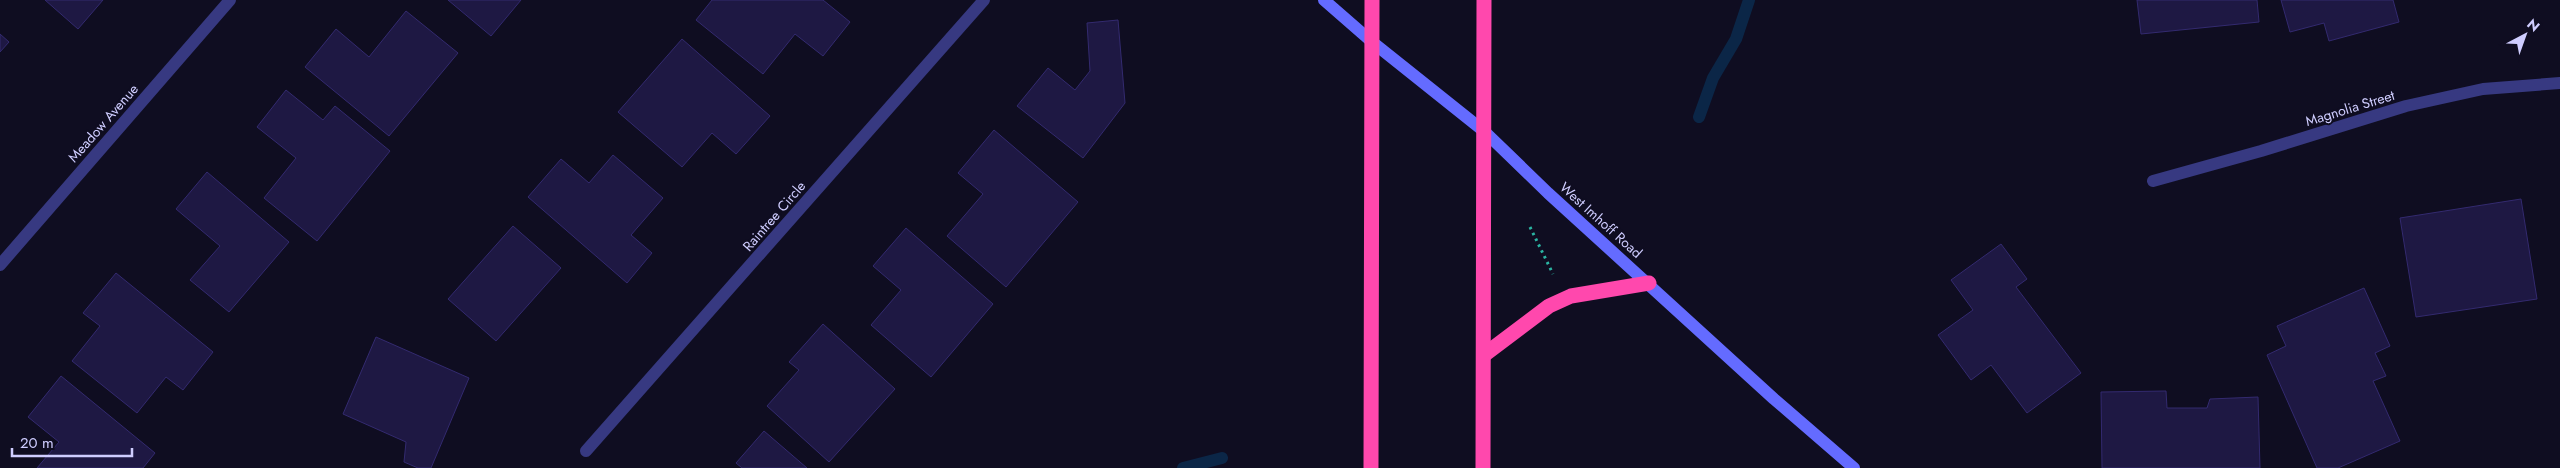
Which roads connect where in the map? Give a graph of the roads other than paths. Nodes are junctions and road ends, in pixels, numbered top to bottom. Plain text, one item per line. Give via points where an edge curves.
1 (230, 0) edge
2 (984, 0) edge
3 (1324, 0) edge
4 (1372, 0) edge
5 (1484, 0) edge
6 (1371, 42) junction
7 (2560, 83) edge
8 (1485, 132) junction
9 (2153, 180) dead end
10 (0, 265) edge
11 (1649, 284) junction
12 (1484, 355) junction
13 (586, 451) dead end
14 (1371, 468) edge
15 (1483, 468) edge
16 (1854, 468) edge

1 - 10 street, Meadow Avenue
2 - 13 street, Raintree Circle
3 - 6 street, West Imhoff Road
4 - 6 highway
5 - 8 highway
6 - 8 street, West Imhoff Road
6 - 14 highway
7 - 9 street, Magnolia Street via 2483,89 2406,106 2262,151
8 - 11 street, West Imhoff Road
8 - 12 highway
11 - 12 highway via 1571,296 1549,306
11 - 16 street, West Imhoff Road
12 - 15 highway

